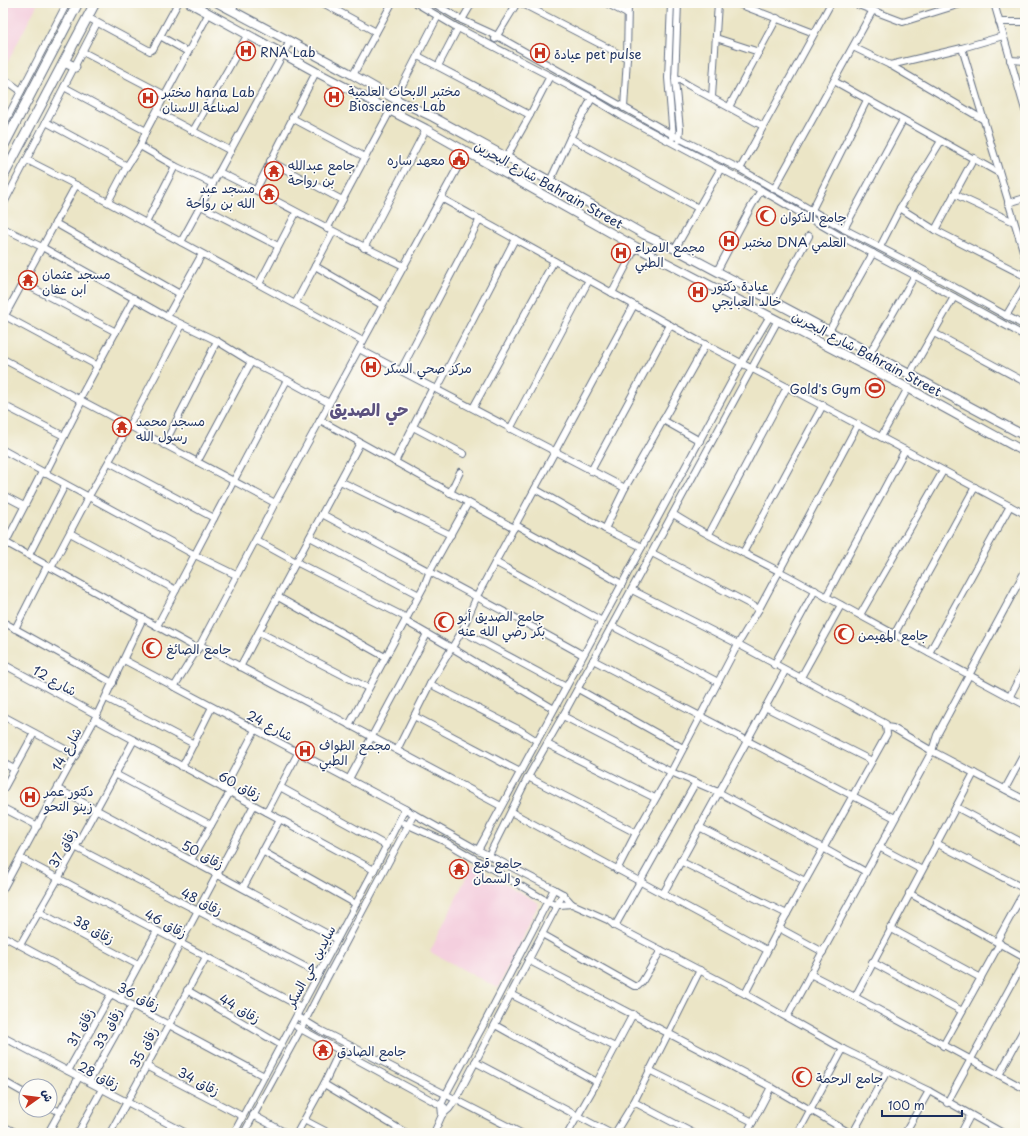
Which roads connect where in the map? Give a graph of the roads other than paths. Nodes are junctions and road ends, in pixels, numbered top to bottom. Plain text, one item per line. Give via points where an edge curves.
1 (67, 3) edge
2 (78, 3) edge
3 (95, 3) edge
4 (178, 3) edge
5 (190, 3) edge
6 (218, 3) edge
7 (323, 3) edge
8 (392, 3) edge
9 (416, 3) edge
10 (433, 3) edge
11 (472, 3) edge
12 (517, 3) edge
13 (521, 3) edge
14 (606, 3) edge
15 (628, 3) edge
16 (671, 3) edge
17 (678, 3) edge
18 (718, 3) edge
19 (736, 3) edge
20 (831, 3) edge
21 (853, 3) edge
22 (964, 3) edge
23 (994, 3) edge
24 (234, 7) edge
25 (873, 10) junction
26 (209, 13) junction
27 (627, 14) junction
28 (438, 16) junction
29 (87, 17) junction
30 (777, 18) junction
31 (462, 20) junction
32 (999, 22) junction
33 (1025, 22) edge
34 (97, 23) junction
35 (458, 28) junction
36 (376, 32) junction
37 (814, 33) junction
38 (248, 34) junction
39 (160, 36) junction
40 (497, 36) junction
41 (1003, 36) junction
42 (716, 38) junction
43 (290, 41) junction
44 (492, 44) junction
45 (853, 47) junction
46 (962, 48) junction
47 (82, 52) junction
48 (188, 52) junction
49 (525, 52) junction
50 (759, 52) junction
51 (282, 54) junction
52 (418, 56) junction
53 (627, 58) junction
54 (520, 60) junction
55 (1010, 60) junction
56 (1025, 61) edge
57 (64, 62) junction
58 (890, 65) junction
59 (438, 66) junction
60 (74, 67) junction
61 (316, 72) junction
62 (353, 75) junction
63 (550, 76) junction
64 (675, 77) junction
65 (3, 78) edge
66 (834, 81) junction
67 (64, 88) junction
68 (165, 95) junction
69 (21, 98) junction
70 (592, 98) junction
71 (712, 98) junction
72 (395, 99) junction
73 (867, 100) junction
74 (1024, 102) edge
75 (729, 107) junction
76 (624, 108) junction
77 (1025, 110) edge
78 (390, 111) junction
79 (157, 112) junction
80 (530, 116) junction
81 (292, 118) junction
82 (903, 120) junction
83 (984, 120) junction
84 (46, 122) junction
85 (3, 126) edge
86 (763, 126) junction
87 (193, 130) junction
88 (426, 130) junction
89 (146, 131) junction
90 (676, 136) junction
91 (570, 138) junction
92 (941, 141) junction
93 (673, 144) junction
94 (140, 146) junction
95 (3, 147) edge
96 (231, 151) junction
97 (466, 152) junction
98 (365, 157) junction
99 (506, 158) junction
100 (974, 158) junction
101 (27, 160) junction
102 (270, 161) junction
103 (127, 166) junction
104 (175, 166) junction
105 (720, 168) junction
106 (740, 169) junction
107 (220, 172) junction
108 (999, 173) junction
109 (3, 177) edge
110 (550, 181) junction
111 (213, 184) junction
112 (76, 185) junction
113 (774, 189) junction
114 (256, 190) junction
115 (762, 190) junction
116 (954, 194) junction
117 (441, 198) junction
118 (1025, 198) edge
119 (792, 199) junction
120 (342, 200) junction
121 (108, 202) junction
122 (1008, 203) junction
123 (3, 205) edge
124 (201, 206) junction
125 (788, 206) junction
126 (698, 208) junction
127 (900, 208) junction
128 (812, 210) junction
129 (296, 213) junction
130 (610, 215) junction
131 (480, 220) junction
132 (1014, 222) junction
133 (55, 223) junction
134 (146, 223) junction
135 (3, 228) edge
136 (603, 228) junction
137 (327, 229) junction
138 (844, 229) junction
139 (935, 230) junction
140 (334, 232) junction
141 (809, 236) dead end
142 (515, 239) junction
143 (181, 242) junction
144 (278, 246) junction
145 (636, 247) junction
146 (880, 247) junction
147 (42, 248) junction
148 (364, 248) junction
149 (675, 249) junction
150 (873, 253) junction
151 (202, 254) junction
152 (1025, 257) edge
153 (554, 261) junction
154 (315, 266) junction
155 (404, 266) junction
156 (717, 271) junction
157 (915, 275) junction
158 (1025, 276) edge
159 (589, 280) junction
160 (22, 283) junction
161 (258, 284) junction
162 (1025, 284) edge
163 (612, 293) junction
164 (180, 294) junction
165 (954, 297) junction
166 (134, 298) junction
167 (774, 301) junction
168 (295, 304) junction
169 (382, 305) junction
170 (634, 305) junction
171 (770, 316) junction
172 (1006, 316) junction
173 (167, 317) junction
174 (4, 318) edge
175 (778, 320) junction
176 (182, 325) junction
177 (670, 325) junction
178 (1025, 326) edge
179 (830, 331) junction
180 (116, 332) junction
181 (934, 333) junction
182 (1025, 336) edge
183 (217, 341) junction
184 (363, 341) junction
185 (706, 344) junction
186 (359, 348) junction
187 (870, 353) junction
188 (3, 359) edge
189 (251, 362) junction
190 (741, 364) junction
191 (98, 366) junction
192 (751, 369) junction
193 (401, 370) junction
194 (910, 374) junction
195 (287, 380) junction
196 (1025, 382) edge
197 (787, 387) junction
198 (435, 388) junction
199 (908, 388) junction
200 (81, 401) junction
201 (329, 403) junction
202 (3, 405) edge
203 (823, 406) junction
204 (473, 408) junction
205 (320, 420) junction
206 (663, 420) junction
207 (1001, 423) junction
208 (858, 424) junction
209 (129, 426) junction
210 (413, 427) junction
211 (510, 429) junction
212 (995, 435) junction
213 (64, 436) junction
214 (1025, 436) edge
215 (881, 437) junction
216 (700, 441) junction
217 (360, 443) junction
218 (164, 445) junction
219 (3, 450) edge
220 (905, 450) junction
221 (555, 452) junction
222 (1025, 452) edge
223 (464, 454) dead end
224 (200, 457) dead end
225 (109, 462) junction
226 (395, 462) junction
227 (591, 471) junction
228 (943, 471) junction
229 (460, 472) dead end
230 (44, 473) junction
231 (340, 481) junction
232 (234, 482) junction
233 (65, 485) junction
234 (974, 487) junction
235 (625, 488) junction
236 (535, 489) junction
237 (450, 493) junction
238 (3, 495) edge
239 (89, 496) junction
240 (274, 503) junction
241 (468, 503) junction
242 (24, 506) junction
243 (1010, 506) junction
244 (322, 514) junction
245 (673, 514) junction
246 (1025, 514) edge
247 (214, 518) junction
248 (514, 527) junction
249 (606, 529) junction
250 (70, 532) junction
251 (451, 534) junction
252 (708, 534) junction
253 (310, 537) junction
254 (256, 540) junction
255 (4, 544) edge
256 (642, 548) junction
257 (652, 553) junction
258 (743, 553) junction
259 (29, 555) junction
260 (195, 555) junction
261 (296, 562) junction
262 (495, 562) junction
263 (49, 567) junction
264 (780, 571) junction
265 (1025, 571) edge
266 (429, 573) junction
267 (236, 575) junction
268 (622, 584) junction
269 (176, 590) junction
270 (632, 590) junction
271 (815, 590) junction
272 (419, 595) junction
273 (477, 596) junction
274 (278, 597) junction
275 (826, 597) junction
276 (841, 605) junction
277 (759, 609) junction
278 (860, 615) junction
279 (143, 618) junction
280 (406, 619) junction
281 (602, 620) junction
282 (3, 622) edge
283 (157, 626) junction
284 (612, 626) junction
285 (15, 629) junction
286 (462, 631) junction
287 (259, 632) junction
288 (895, 633) junction
289 (427, 634) junction
290 (738, 644) junction
291 (199, 647) junction
292 (452, 648) junction
293 (930, 653) junction
294 (583, 655) junction
295 (385, 657) junction
296 (124, 660) junction
297 (594, 660) junction
298 (3, 664) edge
299 (774, 665) junction
300 (240, 667) junction
301 (1025, 667) edge
302 (576, 668) junction
303 (785, 670) junction
304 (586, 674) junction
305 (969, 674) junction
306 (800, 678) junction
307 (718, 682) junction
308 (113, 683) junction
309 (430, 684) junction
310 (174, 687) junction
311 (566, 687) junction
312 (368, 688) junction
313 (578, 689) junction
314 (1010, 696) junction
315 (106, 698) junction
316 (1025, 705) edge
317 (212, 707) junction
318 (765, 707) junction
319 (554, 709) junction
320 (3, 716) edge
321 (414, 716) junction
322 (563, 716) junction
323 (700, 716) junction
324 (96, 717) junction
325 (349, 725) junction
326 (886, 727) junction
327 (255, 730) junction
328 (34, 733) junction
329 (372, 737) junction
330 (134, 740) junction
331 (537, 740) junction
332 (748, 741) junction
333 (194, 744) junction
334 (547, 744) junction
335 (683, 748) junction
336 (397, 750) junction
337 (932, 751) junction
338 (298, 752) junction
339 (1025, 752) edge
340 (76, 755) junction
341 (872, 761) junction
342 (3, 763) edge
343 (182, 767) junction
344 (14, 769) junction
345 (520, 772) junction
346 (671, 772) junction
347 (974, 773) junction
348 (115, 774) junction
349 (528, 777) junction
350 (349, 779) junction
351 (696, 782) junction
352 (280, 787) junction
353 (58, 789) junction
354 (224, 789) junction
355 (1004, 789) junction
356 (3, 790) edge
357 (230, 792) junction
358 (718, 792) junction
359 (852, 796) junction
360 (655, 798) junction
361 (1025, 800) edge
362 (254, 805) junction
363 (501, 806) junction
364 (956, 807) junction
365 (3, 808) edge
366 (96, 809) junction
367 (405, 809) junction
368 (267, 812) junction
369 (511, 812) junction
370 (414, 814) junction
371 (895, 818) junction
372 (280, 820) junction
373 (399, 821) junction
374 (407, 824) junction
375 (211, 825) junction
376 (38, 826) junction
377 (699, 827) junction
378 (636, 832) junction
379 (486, 836) junction
380 (496, 841) junction
381 (936, 843) junction
382 (1025, 844) edge
383 (387, 846) junction
384 (75, 847) junction
385 (879, 847) junction
386 (823, 848) junction
387 (478, 850) junction
388 (262, 852) junction
389 (489, 855) junction
390 (20, 858) junction
391 (191, 860) junction
392 (680, 861) junction
393 (374, 870) junction
394 (617, 870) junction
395 (922, 870) junction
396 (866, 872) junction
397 (217, 874) junction
398 (58, 878) junction
399 (640, 882) junction
400 (805, 882) junction
401 (243, 888) junction
402 (3, 889) edge
403 (554, 889) junction
404 (1025, 889) edge
405 (909, 893) junction
406 (563, 894) junction
407 (663, 894) junction
408 (548, 901) junction
409 (356, 904) junction
410 (572, 904) junction
411 (557, 905) junction
412 (198, 911) junction
413 (39, 912) junction
414 (787, 914) junction
415 (615, 926) junction
416 (779, 928) junction
417 (890, 928) junction
418 (157, 931) junction
419 (542, 934) junction
420 (3, 936) edge
421 (338, 939) junction
422 (999, 942) junction
423 (181, 944) junction
424 (20, 945) junction
425 (661, 950) junction
426 (767, 950) junction
427 (823, 952) junction
428 (206, 957) junction
429 (1025, 959) edge
430 (528, 960) junction
431 (872, 962) junction
432 (138, 965) junction
433 (700, 970) junction
434 (319, 974) junction
435 (810, 974) junction
436 (981, 978) junction
437 (187, 990) junction
438 (110, 994) junction
439 (510, 994) junction
440 (745, 994) junction
441 (855, 997) junction
442 (120, 999) junction
443 (132, 1005) junction
444 (301, 1007) junction
445 (962, 1011) junction
446 (144, 1012) junction
447 (633, 1014) junction
448 (297, 1016) junction
449 (787, 1017) junction
450 (305, 1021) junction
451 (168, 1024) junction
452 (292, 1025) junction
453 (495, 1025) junction
454 (1025, 1027) edge
455 (301, 1029) junction
456 (668, 1033) junction
457 (3, 1037) edge
458 (1018, 1041) junction
459 (281, 1045) junction
460 (1025, 1045) edge
461 (943, 1046) junction
462 (616, 1047) junction
463 (843, 1049) junction
464 (340, 1050) junction
465 (971, 1060) junction
466 (475, 1062) junction
467 (146, 1066) junction
468 (650, 1070) junction
469 (68, 1071) junction
470 (887, 1071) junction
471 (999, 1075) junction
472 (264, 1076) junction
473 (79, 1077) junction
474 (3, 1081) edge
475 (89, 1082) junction
476 (597, 1082) junction
477 (324, 1084) junction
478 (771, 1087) junction
479 (18, 1089) edge
480 (102, 1089) junction
481 (1025, 1089) edge
482 (928, 1091) junction
483 (446, 1094) junction
484 (456, 1099) junction
485 (126, 1102) junction
486 (634, 1102) junction
487 (947, 1103) junction
488 (441, 1105) junction
489 (449, 1109) junction
490 (810, 1109) junction
491 (60, 1112) joint
492 (442, 1114) junction
493 (253, 1115) junction
494 (242, 1116) junction
495 (578, 1116) junction
496 (970, 1116) junction
497 (304, 1120) junction
498 (753, 1122) junction
499 (3, 1126) edge
500 (436, 1132) edge
501 (17, 1133) edge
502 (48, 1133) edge
503 (78, 1133) edge
504 (110, 1133) edge
505 (186, 1133) edge
506 (234, 1133) edge
507 (244, 1133) edge
508 (286, 1133) edge
509 (297, 1133) edge
510 (329, 1133) edge
511 (406, 1133) edge
512 (521, 1133) edge
513 (568, 1133) edge
514 (610, 1133) edge
515 (615, 1133) edge
516 (693, 1133) edge
517 (747, 1133) edge
518 (798, 1133) edge
519 (850, 1133) edge
520 (853, 1133) edge
521 (905, 1133) edge
522 (961, 1133) edge
523 (1002, 1133) edge

1 - 69 street
2 - 69 highway
3 - 29 highway
4 - 39 street
5 - 26 main road, شارع البحرين Bahrain Street
6 - 24 main road, شارع البحرين Bahrain Street
7 - 36 street
8 - 36 street
9 - 28 street
10 - 31 street
11 - 31 street
12 - 40 street
13 - 53 street
14 - 27 street
15 - 27 street
16 - 90 street via 668,78
17 - 64 street
18 - 42 street
19 - 30 street
20 - 37 street
21 - 25 street
22 - 25 street via 903,22
23 - 32 street
24 - 43 main road, شارع البحرين Bahrain Street
25 - 45 street
26 - 38 main road, شارع البحرين Bahrain Street
26 - 48 street
27 - 53 street
28 - 35 street
28 - 52 street
29 - 34 street
29 - 57 highway
30 - 37 street
30 - 50 street
31 - 40 street
32 - 33 street
32 - 41 street
34 - 39 street via 150,51
34 - 47 street
35 - 44 street
35 - 59 street
36 - 62 street
37 - 86 street
38 - 51 main road, شارع البحرين Bahrain Street
38 - 87 street
39 - 48 street
40 - 44 street
40 - 49 street
41 - 46 street
41 - 55 street
42 - 50 street
42 - 71 street
43 - 51 street
43 - 62 main road, شارع البحرين Bahrain Street
44 - 54 street
45 - 58 street
45 - 66 street
46 - 58 street
46 - 83 street
47 - 60 street
47 - 68 street
48 - 68 street
49 - 54 street
49 - 76 street
50 - 75 street
51 - 61 main road, شارع البحرين Bahrain Street
51 - 96 street
52 - 59 street
52 - 72 street
53 - 76 street
54 - 63 street
55 - 56 street
55 - 74 street
57 - 60 highway
57 - 109 highway
58 - 83 street
59 - 80 street
60 - 67 street
61 - 78 main road, شارع البحرين Bahrain Street
61 - 81 street
62 - 72 main road, شارع البحرين Bahrain Street
63 - 70 street
63 - 80 street
64 - 71 street
64 - 90 street via 680,129
65 - 69 street
66 - 73 street
66 - 113 street
67 - 84 street
67 - 89 street
68 - 79 street
69 - 85 street
69 - 95 highway
70 - 91 street
70 - 93 street
71 - 75 street
72 - 99 main road, شارع البحرين Bahrain Street
73 - 82 street
73 - 128 street
74 - 77 street
75 - 86 street
76 - 90 street
78 - 88 main road, شارع البحرين Bahrain Street
78 - 98 street
79 - 87 street
79 - 89 street
80 - 99 street
81 - 98 street
81 - 102 street
82 - 92 street
82 - 138 street
83 - 108 street
84 - 101 street
84 - 103 street
86 - 106 street
87 - 96 street
88 - 97 main road, شارع البحرين Bahrain Street
88 - 148 street
89 - 94 street
90 - 93 street
90 - 106 street
91 - 110 street
91 - 126 street
92 - 100 street
92 - 127 street
93 - 105 street
94 - 103 street
94 - 104 street
96 - 107 street
97 - 117 street
97 - 136 main road, شارع البحرين Bahrain Street
98 - 120 street
99 - 110 main road, شارع البحرين Bahrain Street
100 - 108 street
100 - 116 street
101 - 112 street
101 - 123 street
102 - 114 street
102 - 120 street
103 - 121 street
104 - 111 street
104 - 134 street
105 - 115 street
105 - 126 street
106 - 113 street
107 - 111 street
107 - 114 street
108 - 122 street
110 - 130 main road, شارع البحرين Bahrain Street
111 - 124 street
112 - 121 street
112 - 133 street
113 - 119 street
114 - 129 street
115 - 125 street
115 - 156 street
116 - 132 street
116 - 139 street
117 - 131 street
117 - 155 street
118 - 122 street
119 - 125 street
119 - 128 street
120 - 137 street
121 - 134 street
122 - 132 street
124 - 143 street
124 - 144 street
125 - 150 street
126 - 149 street
127 - 139 street
127 - 146 street
128 - 138 street
129 - 137 street
129 - 144 street
130 - 136 main road
130 - 149 main road, شارع البحرين Bahrain Street
131 - 142 street
131 - 193 street
132 - 152 street
133 - 147 street
133 - 164 street
134 - 143 street
135 - 147 street
136 - 145 main road, شارع البحرين Bahrain Street
137 - 140 street
138 - 146 street
139 - 158 street
140 - 148 street
140 - 154 street
141 - 167 street
142 - 153 street
142 - 198 street
143 - 151 street
144 - 161 street
145 - 163 street
145 - 171 main road, شارع البحرين Bahrain Street
146 - 172 street
147 - 160 street
147 - 166 street
148 - 155 street
149 - 156 main road, شارع البحرين Bahrain Street
150 - 157 street
150 - 179 street
151 - 161 street
151 - 164 street
153 - 159 street
153 - 204 street
154 - 168 street
154 - 169 street
155 - 169 street
156 - 167 main road, شارع البحرين Bahrain Street
157 - 165 street
157 - 187 street
159 - 163 street
159 - 211 street
160 - 174 street
160 - 180 street
161 - 168 street
162 - 172 street
163 - 170 street
164 - 173 street
165 - 181 street
165 - 182 street
166 - 173 street
166 - 180 street
167 - 179 main road, شارع البحرين Bahrain Street
168 - 184 street
169 - 184 street
170 - 177 street
170 - 221 street
171 - 175 main road, شارع البحرين Bahrain Street
171 - 190 street
172 - 178 street
173 - 176 street
174 - 191 street
175 - 192 street
175 - 199 main road, شارع البحرين Bahrain Street
176 - 183 street
176 - 209 street
177 - 185 street
177 - 227 street
179 - 187 main road, شارع البحرين Bahrain Street
180 - 191 street
181 - 194 street
181 - 196 street
183 - 189 street
183 - 218 street
184 - 186 street
185 - 190 street
185 - 206 street
186 - 193 street
186 - 201 street
187 - 194 main road, شارع البحرين Bahrain Street
188 - 200 street
189 - 195 street
189 - 224 street
190 - 192 street
190 - 216 street
191 - 200 street
192 - 197 street
192 - 245 street
193 - 198 street
194 - 207 main road, شارع البحرين Bahrain Street
195 - 201 street
195 - 232 street
197 - 203 street
197 - 252 street
198 - 204 street
198 - 210 street
199 - 212 main road, شارع البحرين Bahrain Street
199 - 215 street
200 - 209 street
200 - 213 street
201 - 205 street
202 - 213 street
203 - 208 street
203 - 258 street
204 - 211 street
205 - 217 street
205 - 240 street
206 - 216 street
206 - 235 street
207 - 212 main road
207 - 214 main road, شارع البحرين Bahrain Street
208 - 215 street
208 - 264 street
209 - 218 street
209 - 225 street
210 - 223 street
210 - 226 street
211 - 221 street
212 - 222 main road, شارع البحرين Bahrain Street
213 - 230 street
215 - 220 street
216 - 256 street
217 - 226 street
217 - 231 street
218 - 232 street
219 - 230 street
220 - 228 street
220 - 275 street
221 - 227 street
221 - 236 street
225 - 239 street
225 - 247 street
226 - 237 street
227 - 235 street
228 - 234 street
228 - 278 street
229 - 237 street
230 - 233 street
230 - 242 street
231 - 244 street
231 - 251 street
232 - 240 street
232 - 247 street
233 - 239 street
233 - 259 street
234 - 243 street
234 - 288 street
235 - 249 street
236 - 248 street
236 - 249 street
237 - 241 street
238 - 242 street
239 - 250 street
239 - 260 street
240 - 254 street
241 - 248 street
241 - 251 street
242 - 255 street
243 - 246 street
243 - 293 street
244 - 253 street
244 - 266 street
245 - 252 street
245 - 257 street
247 - 260 street
248 - 262 street
248 - 268 street
249 - 256 street
250 - 263 street
250 - 269 street
251 - 266 street
252 - 258 street
253 - 261 street
253 - 272 street
254 - 261 street
254 - 267 street
255 - 259 street
256 - 268 street
257 - 270 street
257 - 277 street
258 - 264 street
259 - 263 street
260 - 267 street
260 - 269 street
261 - 274 street
261 - 280 street
262 - 273 street
262 - 281 street
263 - 279 street
263 - 285 street
264 - 271 street
264 - 277 street
265 - 305 street
266 - 272 street
266 - 273 street
267 - 291 street
268 - 281 street
269 - 283 street
270 - 284 street
270 - 290 street
271 - 275 street
271 - 299 street
272 - 280 street
273 - 286 street
273 - 294 street
274 - 287 street
274 - 295 street
275 - 276 street
276 - 278 street
276 - 306 street
277 - 290 street
278 - 288 street
279 - 283 street
279 - 296 street, شارع 14
280 - 289 street
280 - 295 street
281 - 294 street
282 - 285 street
283 - 291 street
284 - 297 street
284 - 307 street
285 - 308 street
286 - 292 street
286 - 311 street
287 - 300 street
287 - 312 street
288 - 293 street
289 - 292 street
289 - 329 street
290 - 299 street
290 - 307 street
291 - 300 street
291 - 310 street
292 - 309 street
292 - 319 street
293 - 305 street
294 - 302 street
295 - 312 street
296 - 308 street, شارع 14
296 - 310 street, شارع 24
297 - 304 street
297 - 323 street
298 - 324 street, شارع 12
299 - 303 street
300 - 325 street
301 - 314 street
302 - 304 street
302 - 311 street
303 - 306 street
303 - 318 street
304 - 313 street
305 - 314 street
305 - 337 street via 937,735
306 - 326 street via 886,724
307 - 323 street
308 - 315 street, شارع 14
309 - 321 street
309 - 331 street
310 - 317 street, شارع 24
311 - 319 street
312 - 325 street
313 - 322 street
313 - 335 street
314 - 316 street
315 - 324 street, شارع 14
315 - 333 street
317 - 327 street, شارع 24
317 - 333 street
318 - 332 street
318 - 341 street
319 - 331 street
320 - 328 street
321 - 336 street
321 - 345 street
322 - 334 street
322 - 346 street
323 - 332 street
323 - 335 street
324 - 330 street, زقاق 60
324 - 340 street, شارع 14
325 - 329 street
326 - 337 street via 893,728
326 - 341 street via 887,734
327 - 338 street, شارع 24
327 - 354 street
328 - 340 street
328 - 344 street
329 - 336 street
329 - 350 street
330 - 343 street, زقاق 60
330 - 348 street, زقاق 37
331 - 345 street
332 - 358 street
332 - 359 street
333 - 343 street
334 - 349 street
334 - 360 street
335 - 346 street
336 - 363 street
337 - 347 street
337 - 371 street
338 - 350 street, شارع 24
338 - 352 street
339 - 355 street
340 - 353 street, شارع 14
341 - 359 street
342 - 344 street
343 - 354 street, زقاق 60
344 - 356 street
345 - 363 street
346 - 351 street
346 - 360 street
347 - 355 street
347 - 364 street
348 - 366 street, زقاق 37
348 - 375 street
349 - 369 street
349 - 378 street
350 - 367 street, شارع 24
351 - 358 street
351 - 399 street
352 - 368 street
352 - 383 street
353 - 366 street, زقاق 50
353 - 376 street, شارع 14
354 - 357 street, زقاق 60
355 - 361 street
357 - 362 street, زقاق 60
357 - 375 street
358 - 377 street
358 - 386 street
359 - 371 street
359 - 386 street
360 - 378 street
362 - 368 street, زقاق 60
362 - 397 street
363 - 379 street
364 - 381 street
364 - 382 street
365 - 376 street
366 - 384 street, زقاق 37
366 - 391 street, زقاق 50
367 - 370 street, شارع 24
367 - 373 street, سايدين حي السكر
368 - 372 street, زقاق 60
369 - 380 street
369 - 394 street
370 - 374 street, سايدين حي السكر
370 - 387 street, شارع 24
371 - 385 street
372 - 388 street
372 - 393 street, زقاق 60
373 - 374 street
373 - 383 street, سايدين حي السكر
374 - 408 street via 444,841
374 - 450 street, سايدين حي السكر
375 - 391 street
376 - 390 street, شارع 14
377 - 392 street
377 - 400 street
378 - 394 street
379 - 380 street
379 - 387 street
380 - 389 street
381 - 395 street
381 - 404 street
383 - 393 street, سايدين حي السكر
384 - 398 street, زقاق 37
384 - 412 street, زقاق 48
385 - 395 street
385 - 396 street
386 - 396 street
386 - 400 street
387 - 389 street, شارع 24
388 - 401 street
388 - 409 street
389 - 403 street, شارع 24
390 - 398 street, زقاق 46
390 - 402 street, شارع 14
391 - 397 street, زقاق 50
392 - 407 street
392 - 414 street
393 - 409 street, سايدين حي السكر
394 - 399 street
395 - 405 street
396 - 427 street
397 - 401 street, زقاق 50
397 - 412 street
398 - 413 street, زقاق 37
398 - 418 street, زقاق 46
399 - 407 street
399 - 415 street
400 - 414 street
401 - 421 street, زقاق 50
403 - 406 street, شارع 24
403 - 408 street
404 - 422 street
405 - 417 street
405 - 422 street
406 - 410 street, شارع 24
406 - 411 street
407 - 426 street
408 - 411 street
408 - 483 street
409 - 421 street, سايدين حي السكر
410 - 411 street
410 - 415 street via 608,920
411 - 419 street
412 - 423 street
412 - 434 street, زقاق 48
413 - 424 street, زقاق 37
413 - 432 street, زقاق 38
414 - 416 street
415 - 425 street
416 - 426 street
416 - 427 street
417 - 431 street
417 - 436 street
418 - 423 street, زقاق 46
418 - 432 street
419 - 425 street via 634,986 642,982
419 - 430 street
420 - 424 street, زقاق 36
421 - 434 street, سايدين حي السكر
422 - 429 street
422 - 436 street
423 - 428 street, زقاق 46
423 - 446 street
424 - 438 street, زقاق 36
425 - 433 street
426 - 440 street
427 - 435 street
428 - 437 street, زقاق 35
428 - 444 street, زقاق 46
429 - 465 street
430 - 439 street
430 - 447 street
431 - 441 street
431 - 445 street
432 - 442 street
433 - 440 street
433 - 456 street
434 - 444 street, سايدين حي السكر
435 - 441 street
435 - 449 street
436 - 445 street
437 - 451 street, زقاق 35
437 - 459 street, زقاق 44
438 - 442 street, زقاق 36
438 - 469 street, زقاق 31
439 - 453 street
439 - 462 street
440 - 449 street
441 - 461 street
442 - 443 street, زقاق 36
443 - 446 street, زقاق 36
443 - 475 street, زقاق 33
444 - 448 street, سايدين حي السكر
445 - 461 street
446 - 451 street, زقاق 36
447 - 456 street
447 - 462 street
448 - 450 street
448 - 452 street, سايدين حي السكر
449 - 463 street
450 - 455 street, سايدين حي السكر
450 - 483 street
451 - 467 street, زقاق 35
451 - 472 street, زقاق 36
452 - 455 street
452 - 459 street, سايدين حي السكر
453 - 466 street
453 - 476 street
454 - 458 street
455 - 464 street
455 - 493 street, سايدين حي السكر
456 - 468 street
456 - 478 street
457 - 469 street, زقاق 28
458 - 460 street
458 - 471 street
459 - 472 street, سايدين حي السكر
461 - 465 street
462 - 476 street
463 - 470 street
463 - 490 street
464 - 477 street
464 - 488 street
465 - 471 street
465 - 487 street
466 - 484 street
466 - 495 street
467 - 485 street, زقاق 35
467 - 494 street, زقاق 34
468 - 486 street
468 - 498 street
469 - 473 street, زقاق 28
470 - 482 street
470 - 520 street
471 - 481 street
472 - 494 street, سايدين حي السكر
473 - 475 street, زقاق 28
473 - 491 street
474 - 479 street
475 - 480 street, زقاق 28
476 - 495 street
477 - 497 street
477 - 511 street
478 - 490 street
478 - 498 street
480 - 485 street, زقاق 28
480 - 503 street
482 - 487 street
482 - 521 street
483 - 484 street
483 - 488 street
484 - 489 street
484 - 512 street
485 - 504 street, زقاق 35
485 - 505 street, زقاق 28
486 - 515 street
486 - 516 street
487 - 496 street
488 - 489 street
488 - 492 street
489 - 492 street
490 - 518 street
490 - 519 street
491 - 502 street
492 - 500 street
493 - 507 street, سايدين حي السكر
493 - 508 street
494 - 506 street, سايدين حي السكر
495 - 513 street
495 - 514 street
496 - 522 street
496 - 523 street
497 - 509 street
497 - 510 street
498 - 517 street
499 - 501 street

